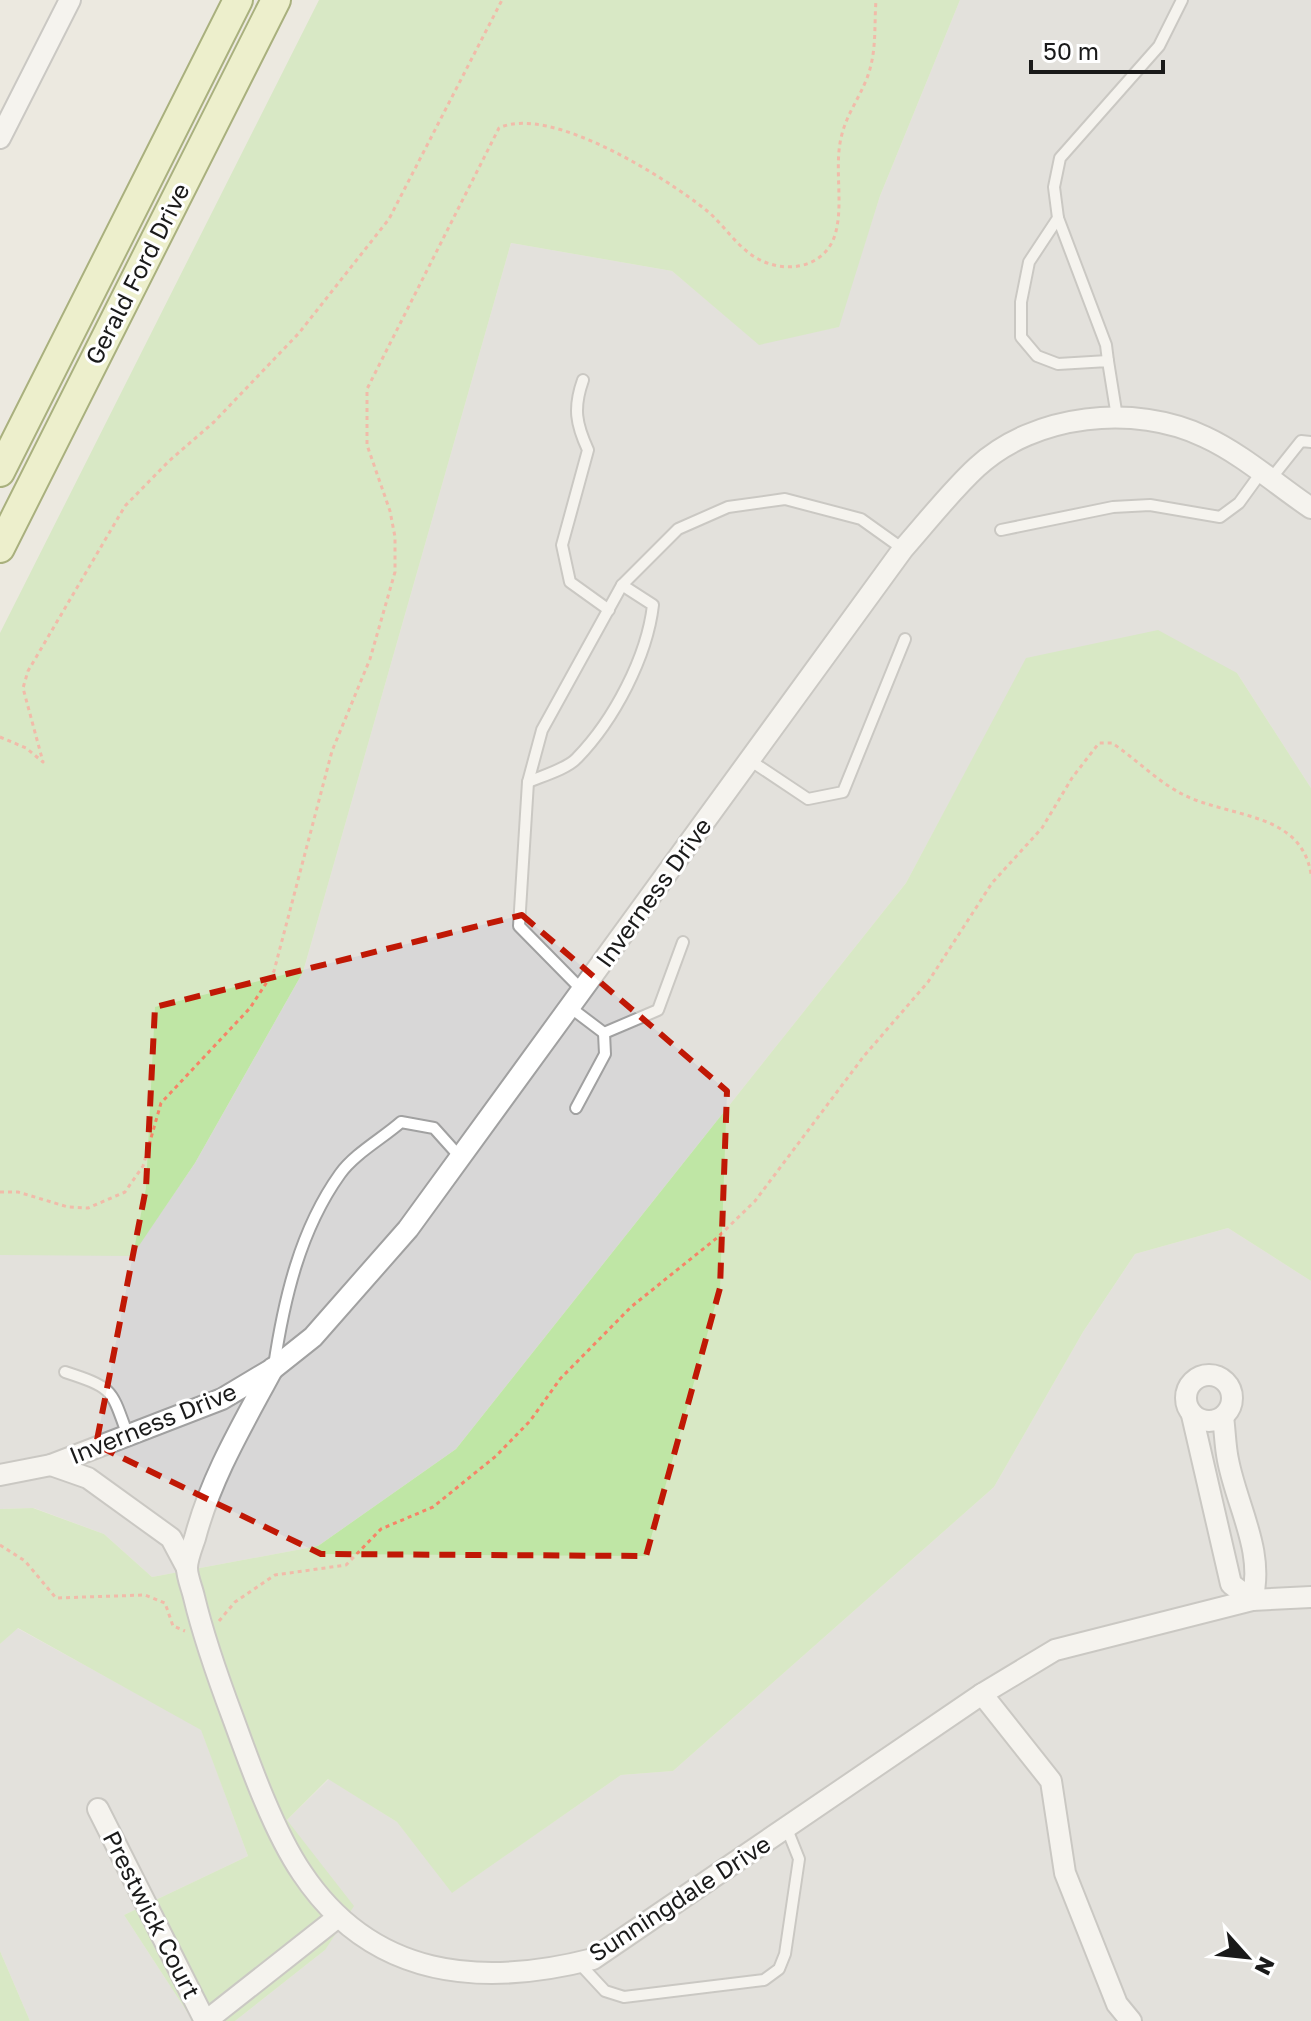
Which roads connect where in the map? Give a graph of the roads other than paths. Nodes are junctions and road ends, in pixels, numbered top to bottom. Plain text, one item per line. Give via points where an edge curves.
1 (70, 0) edge
2 (238, 0) edge
3 (276, 0) edge
4 (1182, 0) edge
5 (0, 138) edge
6 (1058, 218) junction
7 (1108, 361) junction
8 (583, 380) dead end
9 (1117, 417) junction
10 (1311, 442) edge
11 (0, 472) edge
12 (1265, 477) junction
13 (1311, 508) edge
14 (1001, 530) dead end
15 (0, 548) edge
16 (903, 549) junction
17 (622, 585) junction
18 (609, 610) junction
19 (905, 639) dead end
20 (751, 761) junction
21 (528, 782) junction
22 (683, 942) dead end
23 (577, 1000) junction
24 (604, 1033) junction
25 (576, 1108) dead end
26 (460, 1157) junction
27 (274, 1368) junction
28 (65, 1372) dead end
29 (1192, 1415) junction
30 (1223, 1417) junction
31 (128, 1437) junction
32 (1228, 1461) junction
33 (51, 1465) junction
34 (1204, 1468) junction
35 (0, 1475) edge
36 (1248, 1525) junction
37 (1221, 1531) junction
38 (187, 1568) junction
39 (1311, 1597) edge
40 (1252, 1600) junction
41 (982, 1694) junction
42 (98, 1809) dead end
43 (787, 1829) junction
44 (338, 1917) junction
45 (579, 1963) junction
46 (206, 2021) edge
47 (1131, 2021) edge

1 - 5 street
2 - 11 main road, Gerald Ford Drive
3 - 15 main road, Gerald Ford Drive
4 - 6 lane via 1159,46 1060,158 1054,187
6 - 7 lane
6 - 7 lane via 1029,262 1021,337 1037,356 1058,364
7 - 9 lane
8 - 18 lane via 576,425 588,450 562,545 570,582
9 - 12 street, Inverness Drive via 1156,420 1206,437
9 - 16 street, Inverness Drive via 1030,431 978,466
10 - 12 lane via 1301,441
12 - 13 street, Inverness Drive
12 - 14 lane via 1220,517 1150,505 1113,507
16 - 17 lane via 861,519 785,499 728,507 678,529
16 - 20 street, Inverness Drive
17 - 18 lane
17 - 21 lane via 653,605 649,638 620,699 576,760
18 - 21 lane via 542,730
19 - 20 lane via 843,792 808,799
20 - 23 street, Inverness Drive
21 - 23 lane via 519,926
22 - 24 lane via 658,1010
23 - 24 lane
23 - 26 street, Inverness Drive
24 - 25 lane via 605,1054
26 - 27 street, Inverness Drive via 408,1229 313,1337
26 - 27 lane via 434,1128 401,1122 341,1172 302,1248 283,1306
27 - 31 street, Inverness Drive via 222,1399
27 - 38 street, Sunningdale Drive via 205,1500
28 - 31 lane via 105,1385
29 - 30 street via 1202,1421
29 - 30 street via 1186,1406 1188,1386 1195,1378 1215,1375 1230,1388 1232,1399
29 - 34 street
30 - 32 street
31 - 33 street, Inverness Drive
32 - 34 street
32 - 36 street
33 - 35 street, Inverness Drive
33 - 38 street, Sunningdale Drive via 88,1478 171,1538
34 - 37 street
36 - 37 street
36 - 40 street via 1258,1580
37 - 40 street via 1231,1584
38 - 44 street, Sunningdale Drive via 201,1627 247,1756 301,1871
39 - 40 street, Sunningdale Drive
40 - 41 street, Sunningdale Drive via 1055,1650
41 - 43 street, Sunningdale Drive
41 - 47 street via 1051,1781 1065,1873 1117,2004
42 - 46 street, Prestwick Court
43 - 45 street, Sunningdale Drive via 593,1959
43 - 45 lane via 799,1859 785,1954 774,1974 764,1980 624,1997 605,1991
44 - 45 street, Sunningdale Drive via 381,1946 463,1974 530,1973
44 - 46 street

